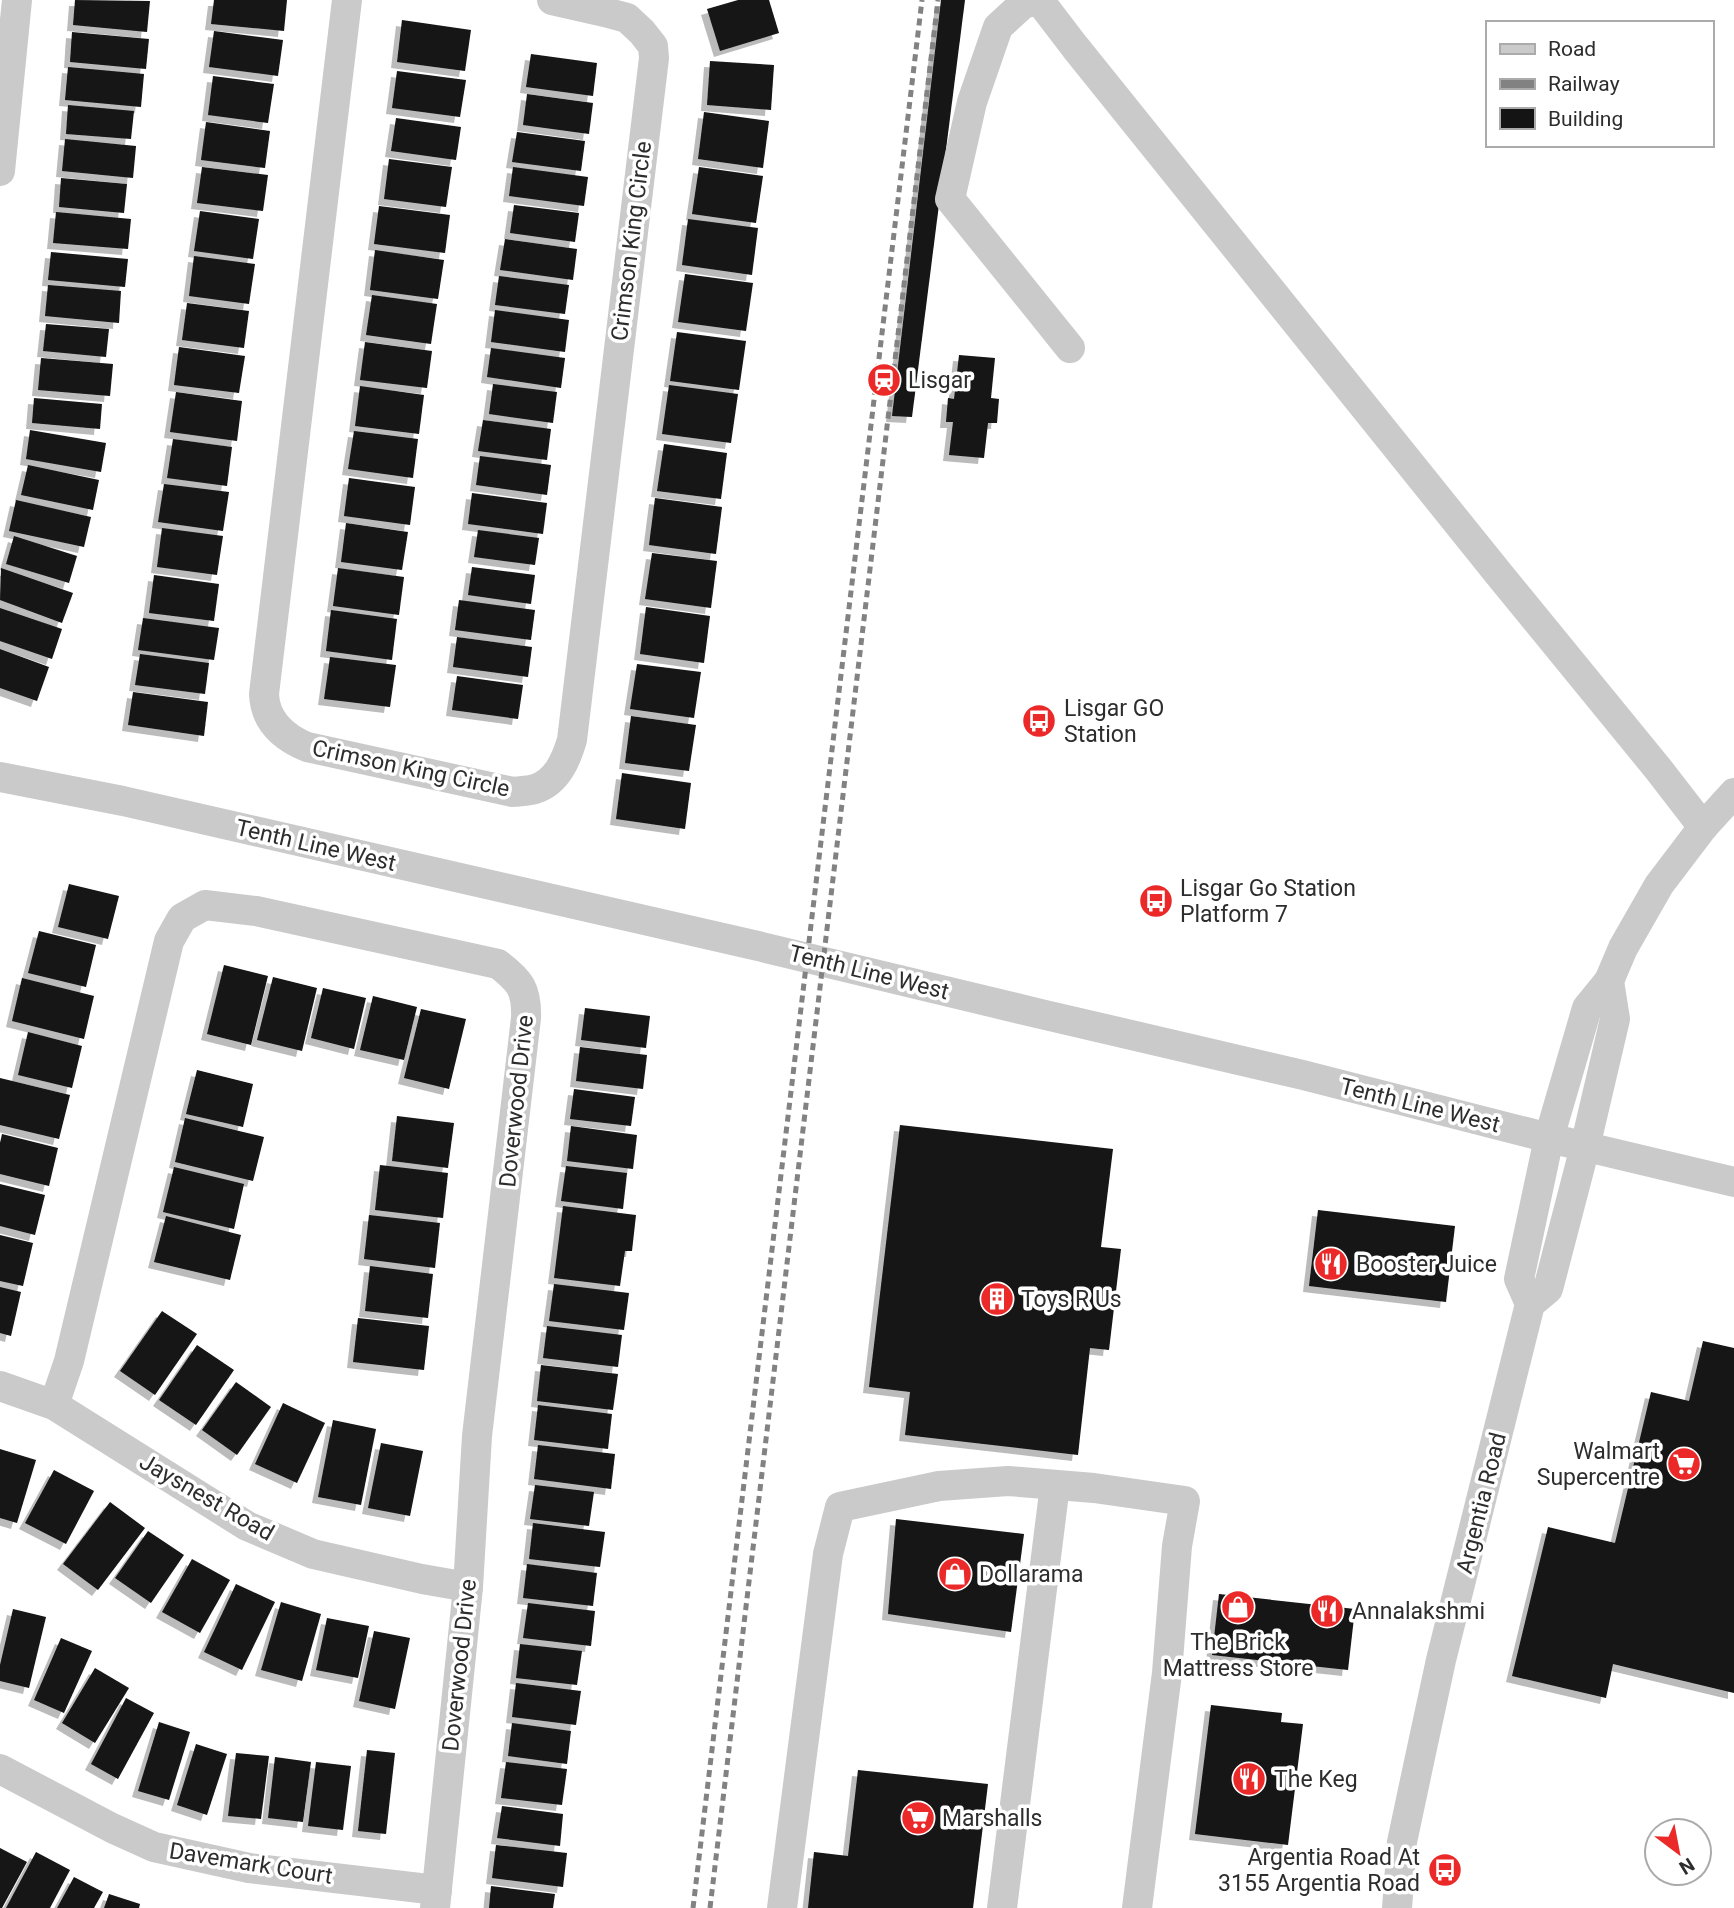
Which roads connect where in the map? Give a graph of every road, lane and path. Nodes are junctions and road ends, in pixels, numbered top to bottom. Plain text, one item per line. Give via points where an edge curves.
1 (17, 0) edge
2 (347, 0) edge
3 (552, 0) edge
4 (1039, 0) edge
5 (6, 44) edge
6 (0, 170) edge
7 (1070, 348) dead end
8 (0, 777) edge
9 (1734, 793) edge
10 (1703, 827) junction
11 (1609, 981) junction
12 (1549, 1138) junction
13 (1585, 1147) junction
14 (1734, 1182) edge
15 (1530, 1304) junction
16 (0, 1386) edge
17 (54, 1405) junction
18 (1055, 1485) junction
19 (468, 1587) junction
20 (0, 1769) edge
21 (436, 1899) edge
22 (782, 1908) edge
23 (1002, 1908) edge
24 (1137, 1908) edge
25 (1397, 1908) edge

1 - 5 street
2 - 3 street, Crimson King Circle via 265,707 282,733 307,747 513,793 537,789 554,777 572,740 654,58 653,46 626,18
4 - 7 street via 1023,4 999,27 972,102 950,199
4 - 10 street
5 - 6 street
8 - 12 street, Tenth Line West via 823,961
9 - 10 street
10 - 11 street via 1653,895
11 - 12 street via 1587,1008
11 - 13 street, Argentia Road via 1615,1018
12 - 13 street, Tenth Line West
12 - 15 street via 1519,1279
13 - 14 street, Tenth Line West
13 - 15 street, Argentia Road via 1548,1289
15 - 25 street, Argentia Road via 1441,1660 1402,1842
16 - 17 street, Jaysnest Road
17 - 19 street, Jaysnest Road via 247,1526 313,1554
17 - 19 street, Doverwood Drive via 69,1361 169,941 182,918 205,905 256,911 498,964 518,980 527,1001 477,1436
18 - 22 street via 1008,1481 939,1486 840,1507 828,1554
18 - 23 street
18 - 24 street via 1185,1500
19 - 21 street, Doverwood Drive
20 - 21 street, Davemark Court via 154,1847

